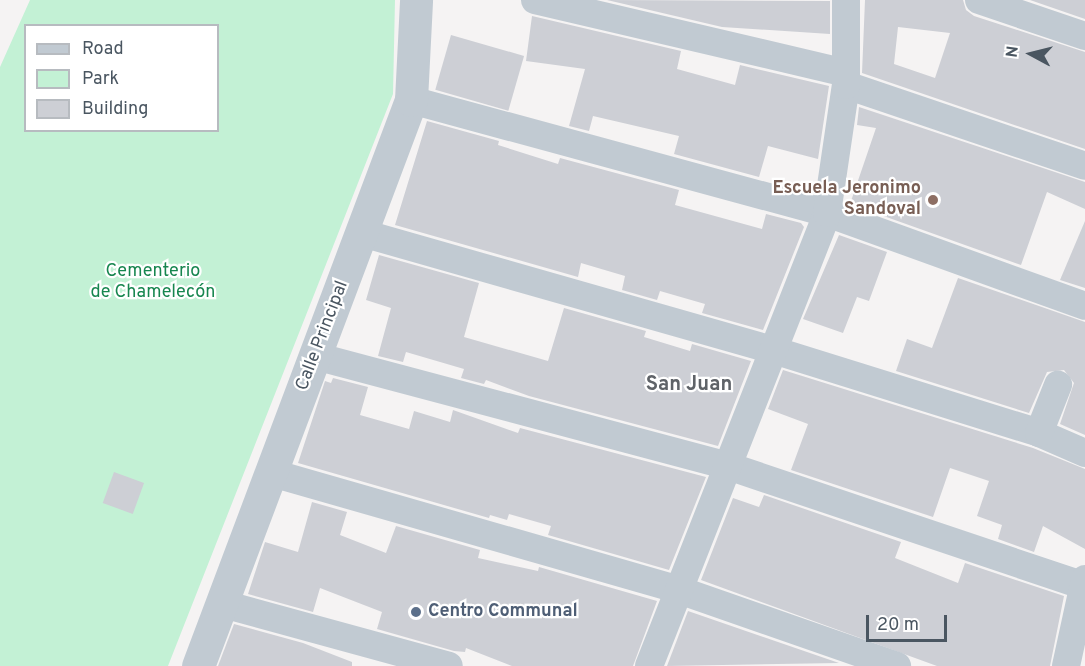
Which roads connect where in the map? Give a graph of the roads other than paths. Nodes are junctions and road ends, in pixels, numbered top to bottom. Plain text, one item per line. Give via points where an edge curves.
1 (416, 0) edge
2 (535, 0) edge
3 (846, 0) edge
4 (992, 2) edge
5 (1085, 36) edge
6 (846, 79) junction
7 (411, 100) junction
8 (1085, 165) edge
9 (827, 213) junction
10 (362, 233) junction
11 (1085, 306) edge
12 (773, 350) junction
13 (315, 356) junction
14 (1058, 385) dead end
15 (1039, 434) junction
16 (1085, 453) edge
17 (728, 466) junction
18 (272, 473) junction
19 (1084, 583) edge
20 (679, 590) junction
21 (223, 604) junction
22 (198, 666) edge
23 (449, 666) edge
24 (649, 666) edge
25 (897, 666) edge
26 (1066, 666) edge

1 - 7 street, Calle Principal
2 - 6 street
3 - 6 street
4 - 5 street
6 - 8 street
6 - 9 street
7 - 9 street
7 - 10 street, Calle Principal
9 - 11 street
9 - 12 street
10 - 12 street
10 - 13 street, Calle Principal
12 - 15 street
12 - 17 street
13 - 17 street
13 - 18 street, Calle Principal
14 - 15 street
15 - 16 street
17 - 19 street
17 - 20 street
18 - 20 street
18 - 21 street, Calle Principal
19 - 26 street
20 - 24 street
20 - 25 street
21 - 22 street, Calle Principal
21 - 23 street

